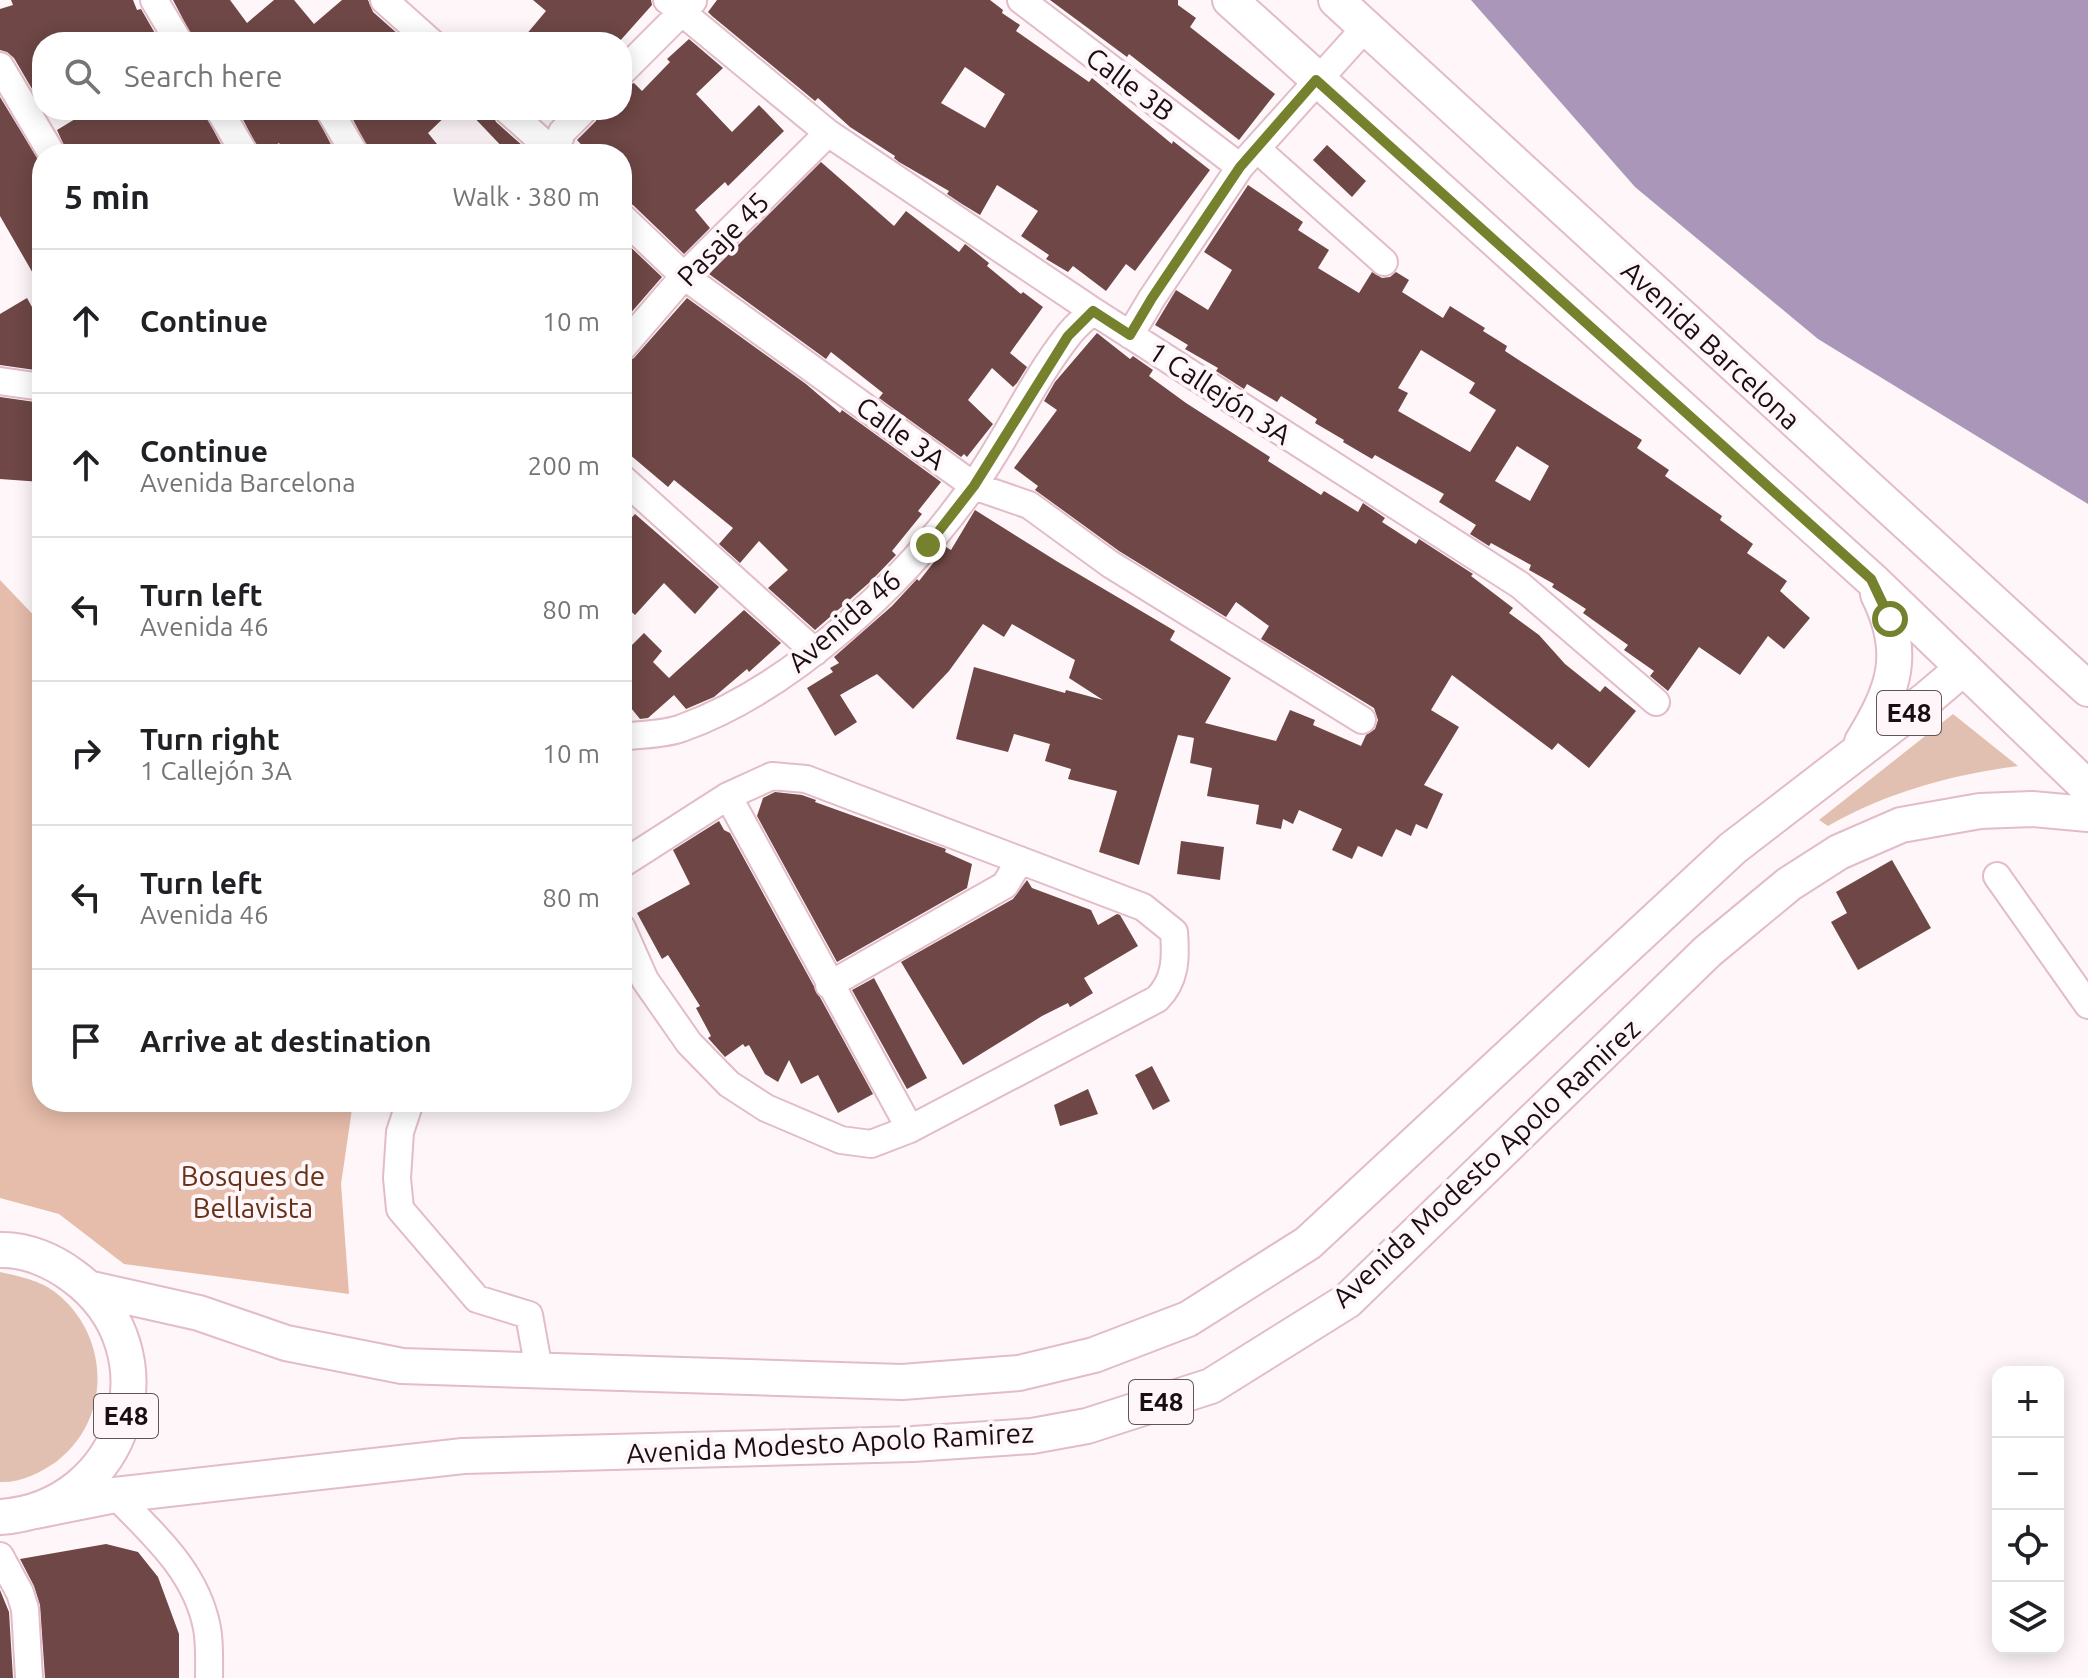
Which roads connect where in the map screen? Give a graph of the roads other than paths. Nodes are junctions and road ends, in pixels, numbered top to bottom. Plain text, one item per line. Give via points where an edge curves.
1 (154, 0) edge
2 (384, 0) edge
3 (1021, 0) edge
4 (1230, 0) edge
5 (1336, 0) edge
6 (681, 4) edge
7 (1365, 28) junction
8 (173, 32) edge
9 (420, 32) edge
10 (632, 60) edge
11 (0, 66) edge
12 (1316, 80) junction
13 (225, 120) edge
14 (335, 120) edge
15 (518, 120) edge
16 (574, 120) edge
17 (828, 133) junction
18 (46, 144) edge
19 (239, 144) edge
20 (349, 144) edge
21 (545, 144) edge
22 (559, 144) edge
23 (1248, 158) junction
24 (632, 227) edge
25 (1384, 262) dead end
26 (684, 276) junction
27 (1093, 311) junction
28 (1130, 335) junction
29 (632, 336) edge
30 (0, 381) edge
31 (32, 386) edge
32 (974, 486) junction
33 (632, 487) edge
34 (1871, 579) junction
35 (815, 652) junction
36 (1962, 669) junction
37 (2088, 689) edge
38 (1656, 702) dead end
39 (1362, 720) dead end
40 (632, 736) edge
41 (1854, 756) junction
42 (2088, 788) edge
43 (728, 796) junction
44 (2088, 814) edge
45 (632, 858) edge
46 (1020, 860) junction
47 (1997, 876) dead end
48 (632, 951) edge
49 (829, 985) junction
50 (2088, 1005) edge
51 (407, 1112) edge
52 (910, 1129) junction
53 (0, 1250) edge
54 (92, 1289) junction
55 (539, 1370) junction
56 (115, 1495) junction
57 (13, 1517) edge
58 (0, 1556) edge
59 (29, 1677) edge
60 (209, 1678) edge

1 - 8 street
2 - 9 street
3 - 23 street, Calle 3B
4 - 12 main road
5 - 7 main road, Avenida Barcelona
6 - 10 street
6 - 17 street, 1 Callejón 3A
7 - 12 street
7 - 37 main road, Avenida Barcelona
11 - 18 street
12 - 23 street
12 - 34 main road
13 - 19 street
14 - 20 street
15 - 21 street
16 - 22 street
17 - 26 street, Pasaje 45
17 - 27 street, 1 Callejón 3A
23 - 25 street, Calle 3B
23 - 28 street
24 - 26 street, Calle 3A
26 - 29 street, Pasaje 45
26 - 32 street, Calle 3A
27 - 28 street, 1 Callejón 3A
27 - 32 street, Avenida 46 via 1068,336
28 - 38 street, 1 Callejón 3A via 1520,585
30 - 31 street
32 - 35 street, Avenida 46 via 928,545
32 - 39 street, Calle 3A via 1029,505 1110,564
33 - 35 street
34 - 36 main road
34 - 41 main road via 1890,619 1896,649 1893,682
35 - 40 street, Avenida 46 via 733,706 679,730
36 - 41 main road, Avenida Modesto Apolo Ramirez / E48
36 - 42 main road
41 - 55 main road, Avenida Modesto Apolo Ramirez / E48 via 1733,848 1308,1243 1188,1319 1094,1355 1004,1374 902,1382
43 - 45 street
43 - 46 street via 772,776 806,779
43 - 49 street
44 - 56 main road, Avenida Modesto Apolo Ramirez / E48 via 1980,811 1901,825 1839,852 1789,884 1708,951 1347,1301 1211,1386 1087,1426 1032,1436 463,1456
46 - 49 street via 1005,885
46 - 52 street via 1143,907 1174,932 1176,958 1169,987 1157,999
47 - 50 street
48 - 52 street via 645,980 689,1043 729,1084 766,1108 841,1140 871,1144
49 - 52 street
51 - 55 street via 400,1132 400,1209 477,1299 529,1315
53 - 54 main road, E48 via 55,1262
54 - 55 main road, Avenida Modesto Apolo Ramirez / E48 via 199,1313 286,1343 402,1366
54 - 57 main road, E48 via 118,1327 129,1371 126,1417 107,1458 75,1491
56 - 57 main road, Avenida Modesto Apolo Ramirez / E48
56 - 60 street via 173,1555 194,1587 207,1628
58 - 59 street via 25,1609

